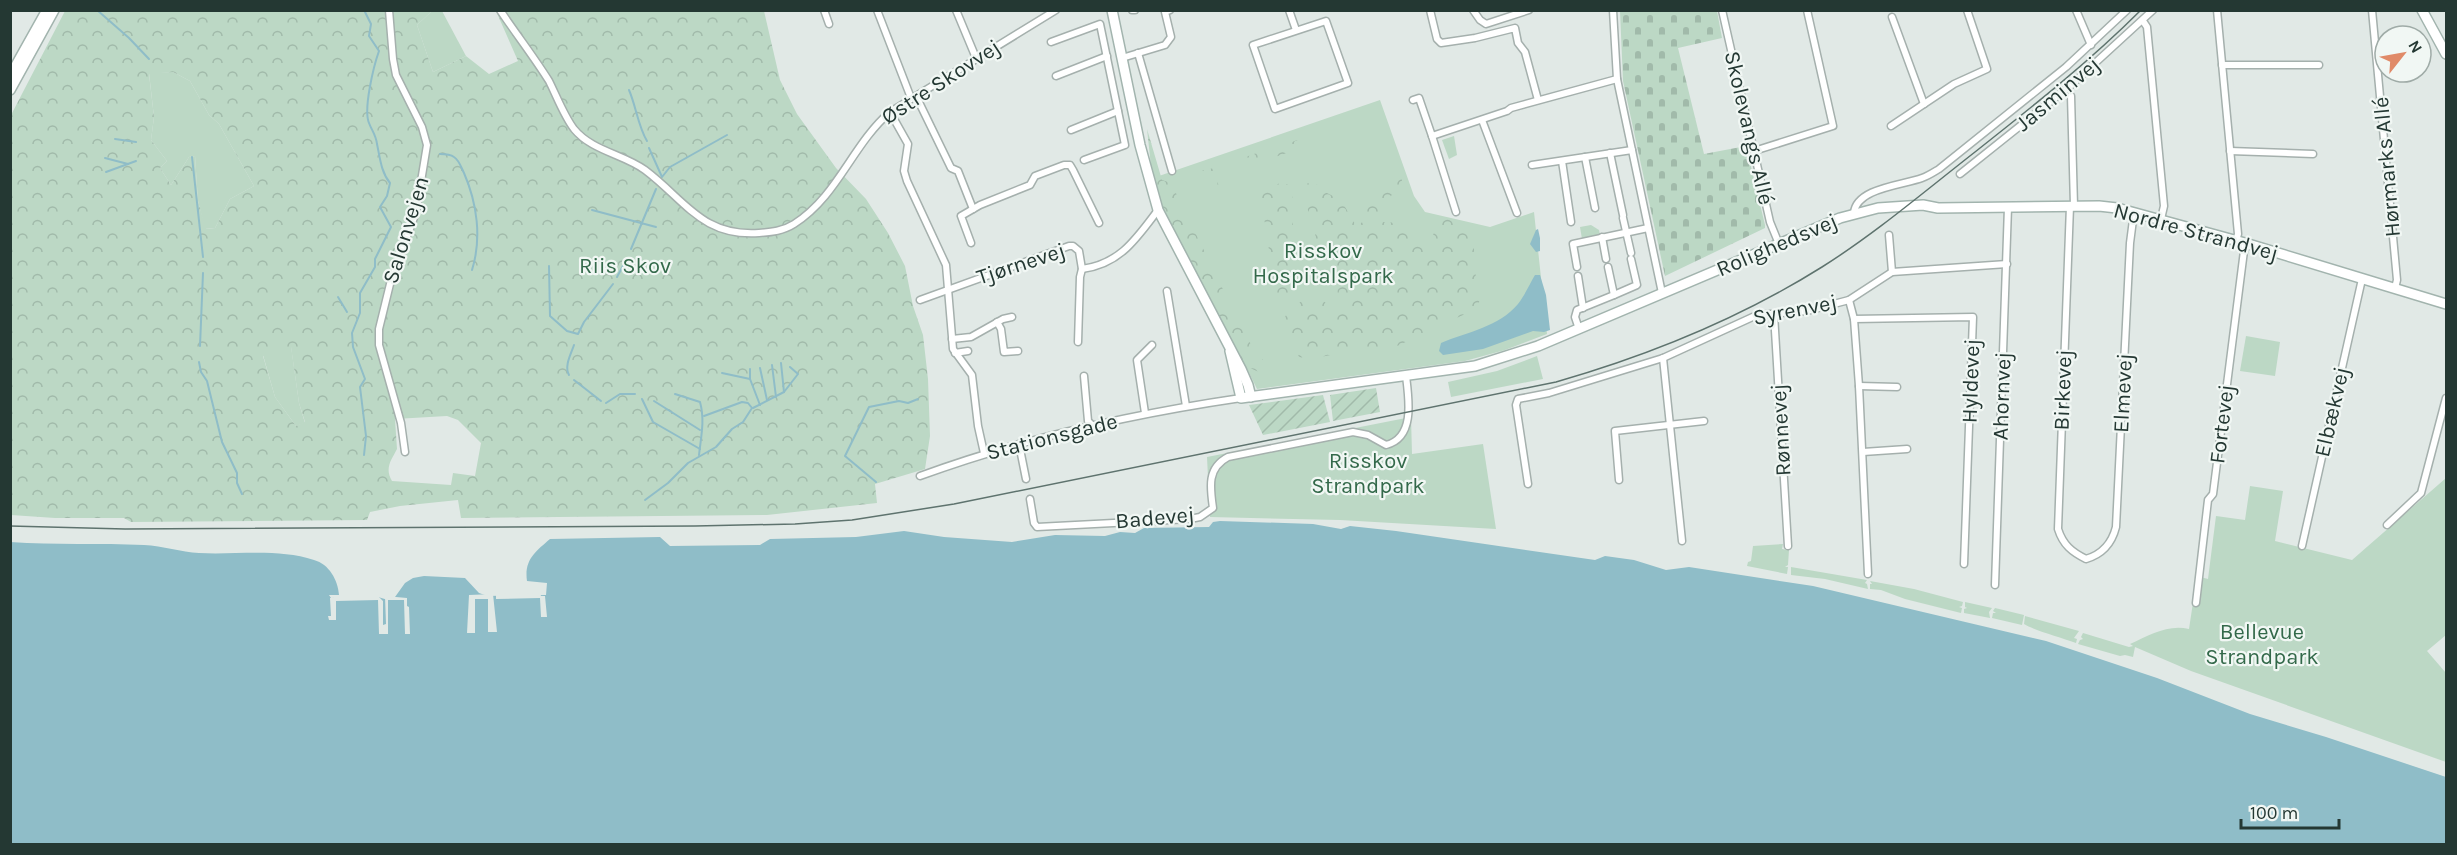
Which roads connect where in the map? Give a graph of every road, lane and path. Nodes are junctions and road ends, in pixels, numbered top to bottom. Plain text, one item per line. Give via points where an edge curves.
1 (47, 10) edge
2 (54, 10) edge
3 (389, 10) edge
4 (500, 10) edge
5 (824, 10) edge
6 (877, 10) edge
7 (956, 10) edge
8 (1056, 10) edge
9 (1112, 10) edge
10 (1289, 10) edge
11 (1430, 10) edge
12 (1473, 10) edge
13 (1529, 10) edge
14 (1613, 10) edge
15 (1722, 10) edge
16 (1807, 10) edge
17 (1967, 10) edge
18 (2076, 10) edge
19 (2153, 10) edge
20 (2217, 10) edge
21 (2372, 10) edge
22 (2422, 10) edge
23 (1166, 11) edge
24 (2123, 12) edge
25 (1047, 13) edge
26 (1892, 17) dead end
27 (2143, 21) junction
28 (829, 24) dead end
29 (1116, 27) junction
30 (1296, 30) junction
31 (1101, 31) junction
32 (1051, 42) dead end
33 (2091, 45) junction
34 (1138, 53) junction
35 (2446, 54) edge
36 (1107, 56) junction
37 (976, 58) junction
38 (1122, 58) junction
39 (2222, 65) junction
40 (2319, 65) dead end
41 (10, 76) edge
42 (1056, 76) dead end
43 (1617, 79) junction
44 (10, 90) edge
45 (2072, 96) dead end
46 (914, 97) junction
47 (1413, 100) dead end
48 (1538, 100) junction
49 (1924, 104) junction
50 (1118, 111) junction
51 (890, 112) junction
52 (1482, 120) junction
53 (1891, 126) dead end
54 (1071, 130) dead end
55 (1432, 136) junction
56 (1632, 150) junction
57 (1754, 151) junction
58 (2230, 151) junction
59 (1610, 153) junction
60 (2313, 154) dead end
61 (1585, 157) junction
62 (1084, 160) dead end
63 (1562, 161) junction
64 (1532, 165) dead end
65 (1172, 171) dead end
66 (1960, 174) dead end
67 (2072, 206) junction
68 (2008, 207) junction
69 (973, 208) junction
70 (1595, 208) dead end
71 (1158, 210) junction
72 (1456, 212) dead end
73 (2134, 212) junction
74 (1516, 213) dead end
75 (1854, 213) junction
76 (2162, 219) junction
77 (1571, 222) dead end
78 (1099, 223) dead end
79 (1648, 228) junction
80 (1626, 232) junction
81 (1889, 236) dead end
82 (1602, 237) junction
83 (2241, 242) junction
84 (971, 243) dead end
85 (1779, 244) junction
86 (1606, 259) dead end
87 (2007, 264) junction
88 (1577, 267) dead end
89 (1608, 267) dead end
90 (1082, 268) junction
91 (1892, 272) junction
92 (1578, 276) dead end
93 (2362, 279) junction
94 (948, 288) junction
95 (2395, 288) junction
96 (1167, 291) dead end
97 (1662, 294) junction
98 (1614, 295) junction
99 (920, 300) dead end
100 (1849, 300) junction
101 (2446, 304) edge
102 (1583, 308) junction
103 (1774, 314) junction
104 (1012, 317) dead end
105 (1854, 319) junction
106 (998, 322) junction
107 (1579, 329) junction
108 (952, 339) junction
109 (1078, 342) dead end
110 (1152, 345) dead end
111 (968, 351) dead end
112 (1018, 351) dead end
113 (955, 353) junction
114 (1663, 358) junction
115 (1084, 376) dead end
116 (1406, 376) junction
117 (1859, 386) junction
118 (1897, 387) dead end
119 (1246, 398) junction
120 (2446, 398) edge
121 (1186, 406) junction
122 (1145, 413) junction
123 (1704, 421) dead end
124 (1670, 425) junction
125 (1094, 427) junction
126 (1019, 444) junction
127 (1907, 449) dead end
128 (405, 452) dead end
129 (1863, 452) junction
130 (984, 453) junction
131 (920, 476) dead end
132 (1026, 479) dead end
133 (1618, 480) dead end
134 (1528, 484) dead end
135 (1030, 499) dead end
136 (2387, 525) dead end
137 (1682, 541) dead end
138 (1788, 546) dead end
139 (2302, 546) dead end
140 (2086, 559) joint
141 (1964, 564) dead end
142 (1868, 574) dead end
143 (1995, 585) dead end
144 (2196, 603) dead end

1 - 41 street
2 - 44 street
3 - 128 street, Salonvejen via 396,75 427,145 416,212 390,284 379,329 379,345
4 - 51 street, Østre Skovvej via 548,80 574,129 602,149 644,169 706,224 727,232 776,232 810,213 839,180 874,126
5 - 28 street
6 - 46 street
7 - 37 street
8 - 25 street, Østre Skovvej
9 - 29 street
10 - 30 street
11 - 48 street via 1437,39 1442,44 1515,28
12 - 13 street via 1484,24
14 - 43 street
15 - 57 street, Skolevangs Allé
16 - 57 street via 1833,126
17 - 49 street via 1987,69
18 - 33 street
19 - 27 street, Jasminvej
20 - 39 street, Fortevej
21 - 95 street, Hørmarks Allé
22 - 35 street
23 - 34 street via 1171,37 1165,45
24 - 33 street, Rolighedsvej
25 - 37 street, Østre Skovvej
26 - 49 street
27 - 66 street, Jasminvej via 2070,86
27 - 76 street via 2164,206
29 - 31 street
29 - 38 street
30 - 30 street via 1326,21 1348,83 1275,109 1253,45
31 - 32 street via 1100,24
31 - 36 street
33 - 75 street, Rolighedsvej via 1939,169 1923,178 1869,194 1857,202
34 - 38 street
34 - 65 street
36 - 42 street
36 - 50 street
37 - 46 street, Østre Skovvej
38 - 71 street
39 - 40 street
39 - 58 street, Fortevej
43 - 48 street
43 - 56 street
45 - 67 street, Birkevej
46 - 51 street, Østre Skovvej
46 - 69 street via 951,168 958,171
47 - 55 street via 1419,98
48 - 52 street
49 - 53 street
50 - 54 street
50 - 62 street via 1125,145
51 - 94 street via 908,144 904,171 907,182 943,255
52 - 55 street
52 - 74 street
55 - 72 street
56 - 59 street
56 - 79 street
57 - 85 street, Skolevangs Allé
58 - 60 street
58 - 83 street, Fortevej
59 - 61 street
59 - 80 street
61 - 63 street
61 - 70 street
63 - 64 street
63 - 77 street
67 - 68 street, Nordre Strandvej
67 - 73 street, Nordre Strandvej
67 - 140 street, Birkevej via 2058,529 2066,546
68 - 75 street, Nordre Strandvej via 1923,205
68 - 87 street, Ahornvej
69 - 78 street via 1030,185 1035,176 1070,165
69 - 84 street via 961,216
71 - 90 street, Tjørnevej via 1133,243 1109,263
71 - 119 street via 1248,385
73 - 76 street, Nordre Strandvej
73 - 140 street, Elmevej via 2116,527 2106,548
75 - 85 street, Rolighedsvej
76 - 83 street, Nordre Strandvej
79 - 80 street
79 - 97 street
80 - 82 street
80 - 98 street via 1636,285
81 - 91 street
82 - 86 street
82 - 88 street via 1573,243
83 - 93 street, Nordre Strandvej
83 - 144 street, Fortevej via 2213,494 2208,500
85 - 97 street, Rolighedsvej
87 - 91 street, Syrenvej
87 - 143 street, Ahornvej
89 - 98 street
90 - 94 street, Tjørnevej via 1078,251 1069,246
90 - 109 street
91 - 100 street, Syrenvej
92 - 102 street
93 - 95 street, Nordre Strandvej
93 - 139 street, Elbækvej
94 - 99 street, Tjørnevej
94 - 108 street
95 - 101 street, Nordre Strandvej
96 - 121 street
97 - 107 street, Rolighedsvej
98 - 102 street
100 - 103 street, Syrenvej via 1807,311
100 - 105 street
102 - 107 street via 1575,314
103 - 114 street, Syrenvej via 1757,315
103 - 138 street, Rønnevej
104 - 106 street
105 - 117 street
105 - 141 street, Hyldevej via 1973,317
106 - 108 street via 971,337
106 - 112 street via 1004,352
107 - 116 street, Rolighedsvej via 1487,364
108 - 113 street
110 - 122 street via 1137,360
111 - 113 street
113 - 130 street via 972,375
114 - 124 street
114 - 134 street, Syrenvej via 1518,399
115 - 125 street via 1088,421
116 - 119 street, Rolighedsvej
116 - 135 street, Badevej via 1407,423 1396,442 1386,445 1353,432 1228,457 1214,469 1210,488 1213,508 1200,517 1037,527
117 - 118 street
117 - 129 street
119 - 121 street, Stationsgade
120 - 136 street via 2421,493
121 - 122 street, Stationsgade
122 - 125 street, Stationsgade
123 - 124 street
124 - 133 street via 1615,431
124 - 137 street
125 - 126 street, Stationsgade
126 - 130 street, Stationsgade
126 - 132 street
127 - 129 street
129 - 142 street
130 - 131 street, Stationsgade

